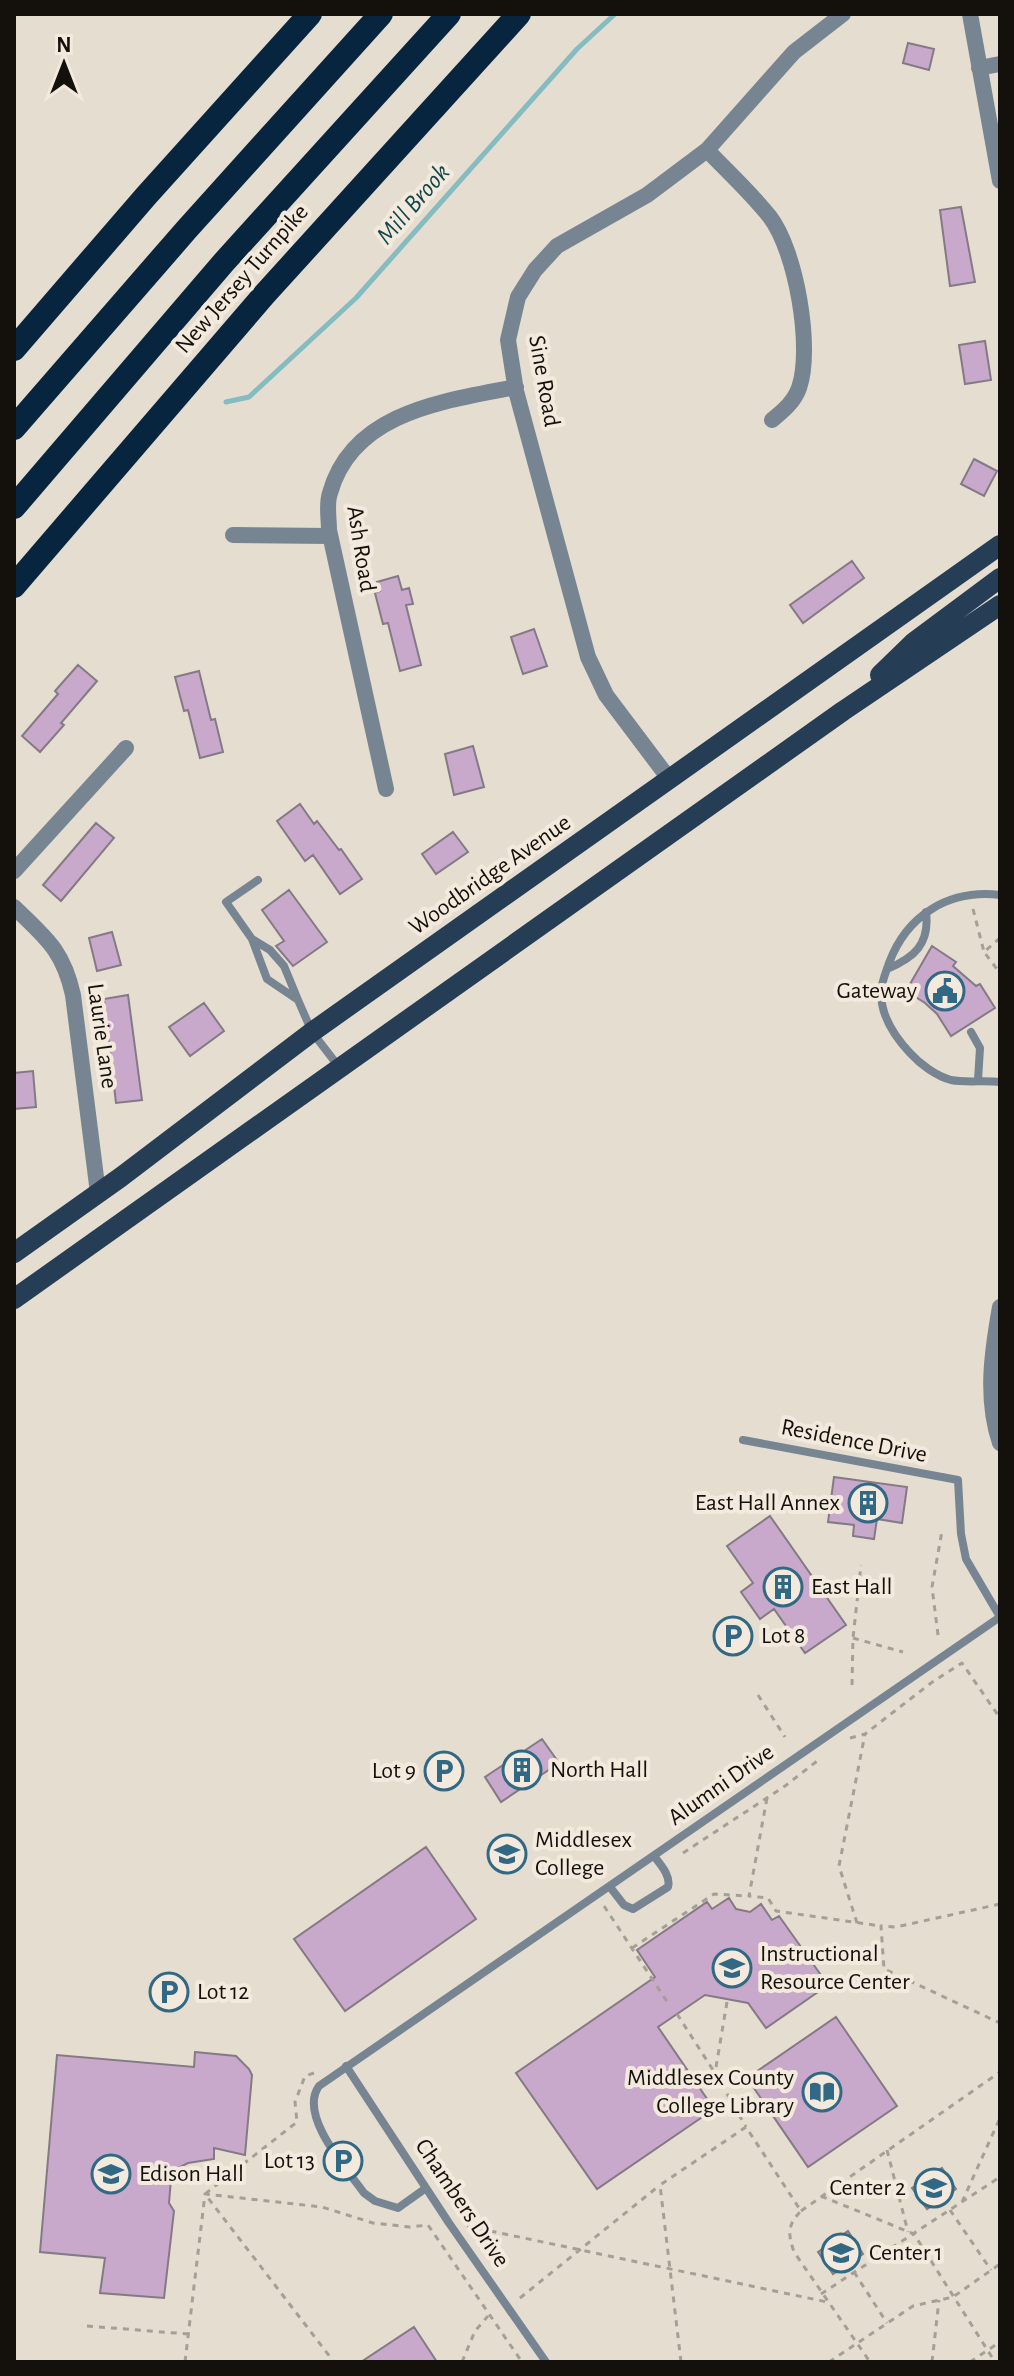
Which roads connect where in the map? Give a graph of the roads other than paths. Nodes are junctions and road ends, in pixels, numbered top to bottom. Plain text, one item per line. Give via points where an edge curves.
1 (310, 14) edge
2 (381, 14) edge
3 (449, 14) edge
4 (519, 14) edge
5 (843, 14) edge
6 (970, 14) edge
7 (1000, 64) edge
8 (979, 68) junction
9 (707, 150) junction
10 (1000, 181) edge
11 (14, 349) edge
12 (516, 387) junction
13 (772, 420) dead end
14 (14, 428) edge
15 (14, 507) edge
16 (233, 535) dead end
17 (330, 536) junction
18 (1000, 545) edge
19 (1000, 578) edge
20 (14, 586) edge
21 (1000, 605) edge
22 (843, 711) junction
23 (126, 748) dead end
24 (670, 780) junction
25 (386, 789) dead end
26 (14, 871) edge
27 (258, 880) dead end
28 (1000, 895) edge
29 (14, 907) edge
30 (926, 912) junction
31 (252, 939) junction
32 (887, 969) junction
33 (298, 1000) junction
34 (312, 1032) junction
35 (971, 1032) dead end
36 (339, 1067) junction
37 (978, 1080) junction
38 (1000, 1082) edge
39 (98, 1193) junction
40 (109, 1232) junction
41 (14, 1253) edge
42 (14, 1299) edge
43 (1000, 1307) edge
44 (14, 1315) edge
45 (743, 1440) dead end
46 (1000, 1443) edge
47 (1000, 1617) edge
48 (654, 1856) junction
49 (610, 1887) junction
50 (346, 2066) junction
51 (426, 2188) junction
52 (546, 2362) edge

1 - 11 highway
2 - 14 highway
3 - 15 highway, New Jersey Turnpike via 224,262
4 - 20 highway, New Jersey Turnpike via 264,295
5 - 9 street, Sine Road via 794,52
6 - 8 street
7 - 8 street
8 - 10 street
9 - 12 street, Sine Road via 647,195 557,246 535,270 518,297 508,340
9 - 13 street via 771,219 794,270 804,358 799,388
12 - 17 street, Ash Road via 436,403 390,420 358,444 340,467 329,495
12 - 24 street, Sine Road via 588,657 606,695
16 - 17 street
17 - 25 street, Ash Road
18 - 24 main road, Woodbridge Avenue
19 - 22 main road via 914,642
21 - 22 main road
22 - 36 main road
23 - 26 street
24 - 34 main road, Woodbridge Avenue
27 - 31 lane via 226,902
28 - 30 lane via 954,899
29 - 39 street, Laurie Lane via 67,967
30 - 32 lane via 909,926
30 - 32 lane via 926,934 914,955
31 - 33 lane via 284,966
31 - 33 lane via 267,979
32 - 37 lane via 881,993 898,1040 920,1064 949,1080
33 - 34 lane
34 - 36 lane
34 - 39 main road, Woodbridge Avenue
35 - 37 lane via 980,1048
36 - 40 main road
37 - 38 lane
39 - 41 main road, Woodbridge Avenue
40 - 42 main road
40 - 44 main road
43 - 46 street via 990,1381
45 - 47 lane, Residence Drive via 958,1480 966,1559
47 - 48 lane, Alumni Drive
48 - 49 lane, Alumni Drive
48 - 49 lane via 668,1887 633,1909
49 - 50 lane, Alumni Drive
50 - 51 lane, Chambers Drive
50 - 51 lane, Alumni Drive via 319,2086 312,2106 345,2167 364,2193 385,2205 398,2208
51 - 52 lane, Chambers Drive

